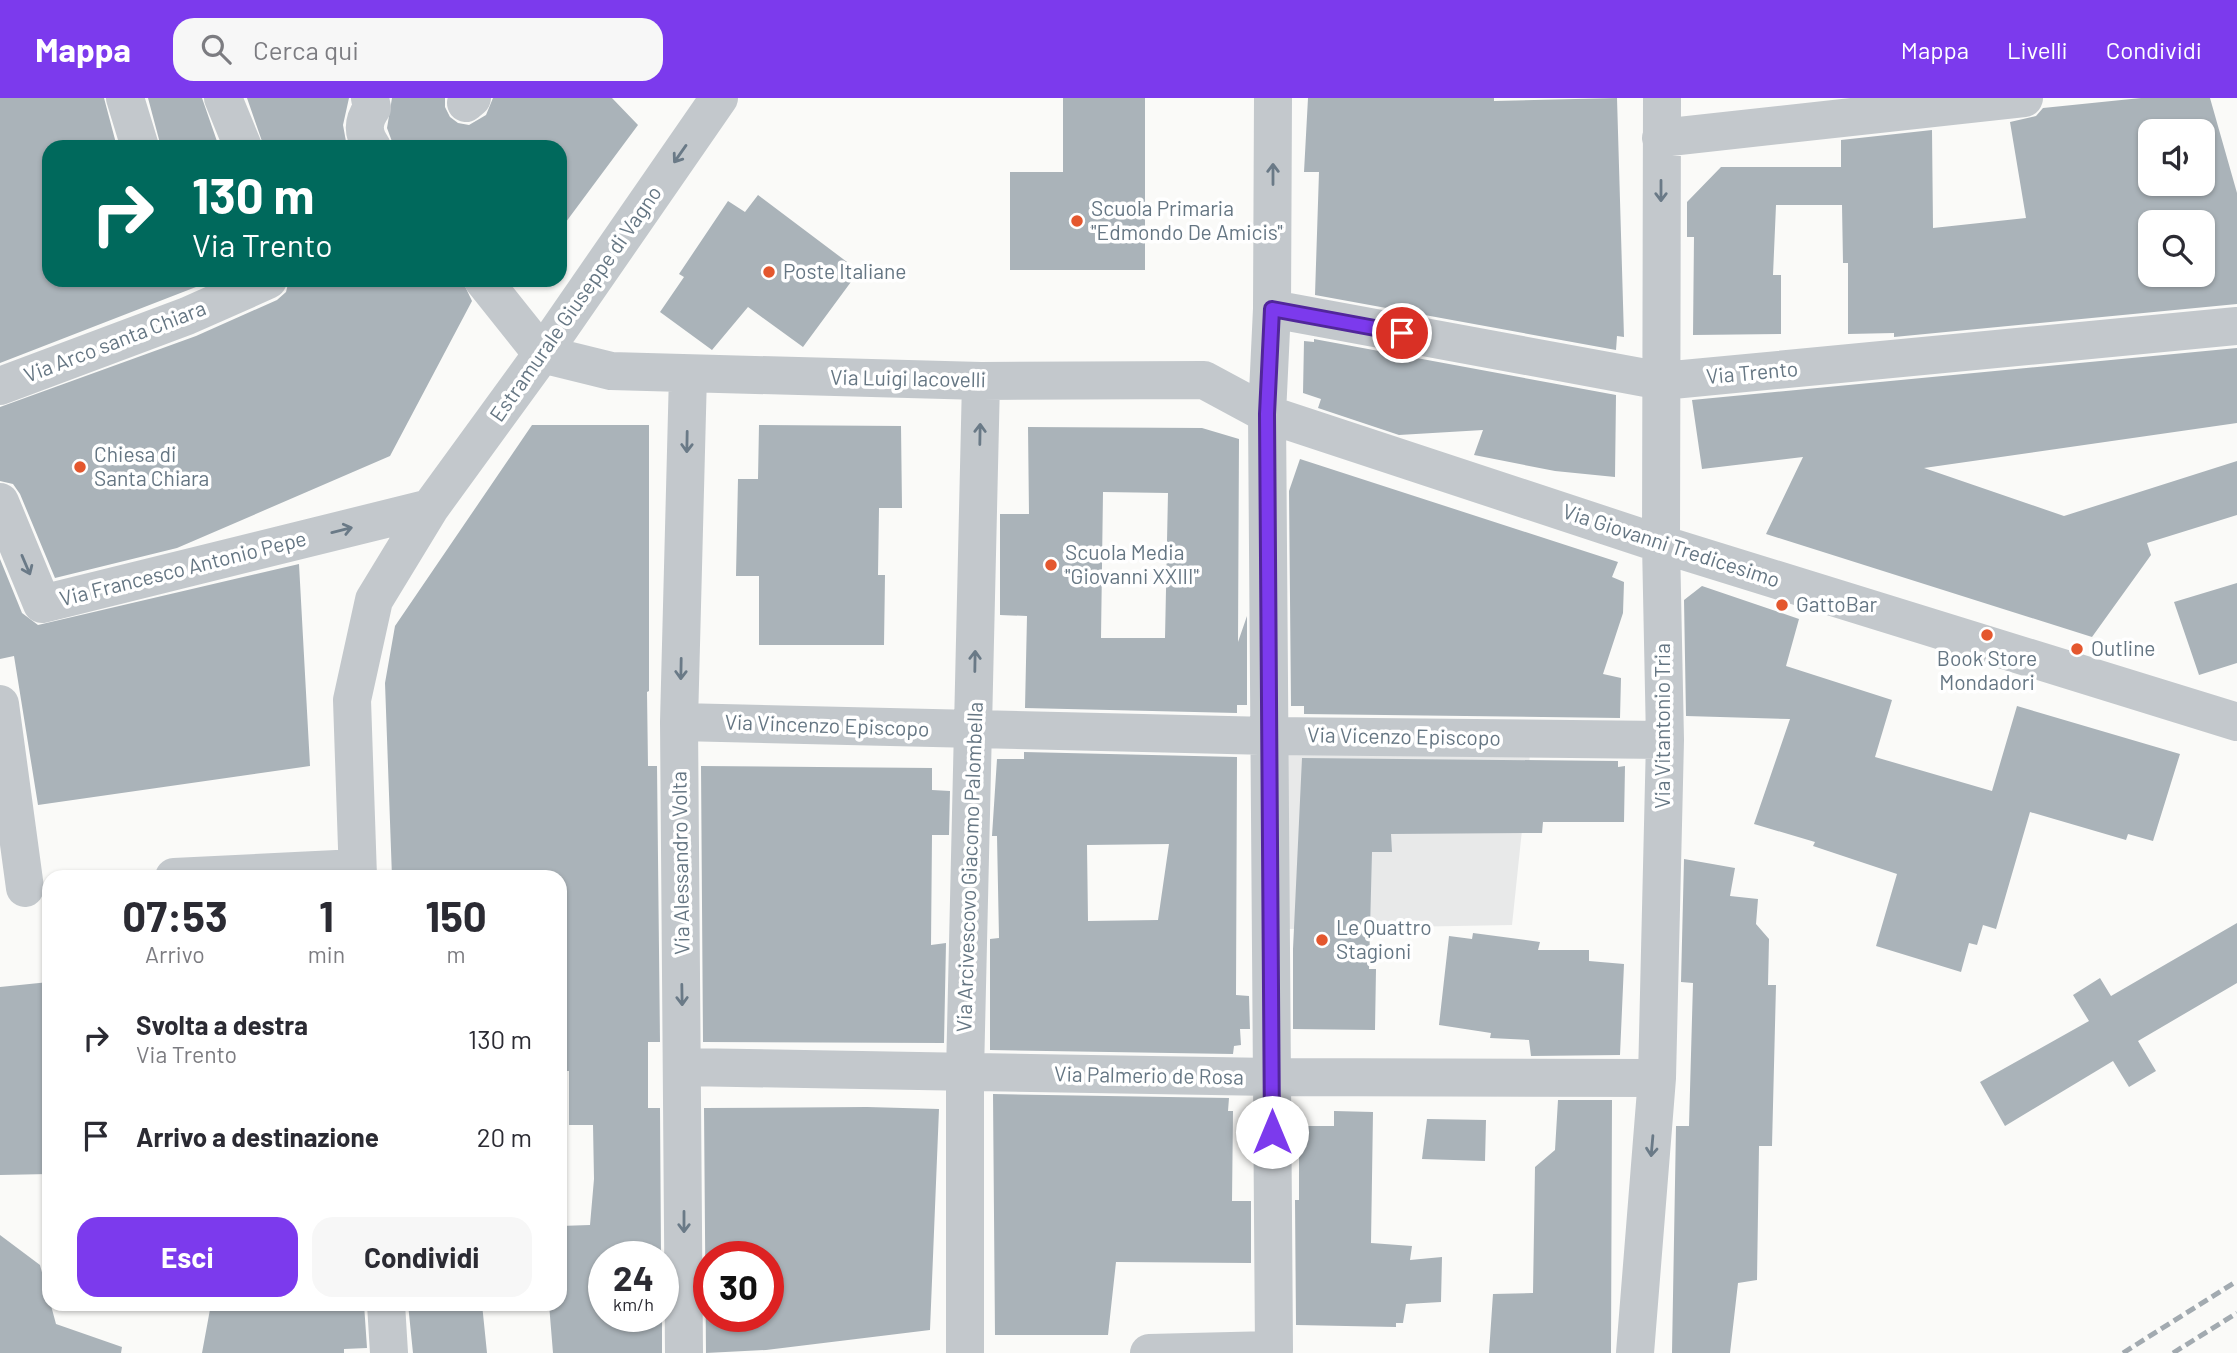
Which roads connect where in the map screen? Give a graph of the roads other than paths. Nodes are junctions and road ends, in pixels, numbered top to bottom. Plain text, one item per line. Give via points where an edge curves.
1 (125, 98) edge
2 (223, 98) edge
3 (370, 98) edge
4 (719, 98) edge
5 (1273, 98) edge
6 (1662, 98) edge
7 (2024, 98) edge
8 (1661, 138) junction
9 (138, 140) edge
10 (240, 140) edge
11 (369, 140) edge
12 (252, 287) edge
13 (489, 287) edge
14 (1272, 309) junction
15 (2237, 326) edge
16 (542, 354) junction
17 (688, 374) junction
18 (981, 381) junction
19 (1662, 381) junction
20 (0, 386) edge
21 (1267, 414) junction
22 (0, 502) edge
23 (430, 508) junction
24 (1661, 544) junction
25 (0, 704) edge
26 (679, 722) junction
27 (2237, 722) edge
28 (974, 730) junction
29 (1270, 736) junction
30 (1665, 740) junction
31 (358, 870) edge
32 (24, 889) edge
33 (683, 1068) junction
34 (965, 1073) junction
35 (1272, 1077) junction
36 (1657, 1079) junction
37 (386, 1311) edge
38 (389, 1353) edge
39 (684, 1353) edge
40 (965, 1353) edge
41 (1149, 1353) edge
42 (1634, 1353) edge

1 - 9 street
2 - 10 street
3 - 11 street via 372,108 364,129
4 -> 16 street, Estramurale Giuseppe di Vagno
14 -> 5 street
6 - 8 street, Via Vitantonio Tria
7 - 8 street
8 -> 19 street, Via Vitantonio Tria
12 - 20 street, Via Arco santa Chiara
13 - 16 street
14 - 19 street, Via Trento
14 - 21 street
15 - 19 street, Via Trento
16 - 17 street, Via Luigi Iacovelli via 611,371
16 - 23 street, Estramurale Giuseppe di Vagno
17 - 18 street, Via Luigi Iacovelli
17 -> 26 street, Via Alessandro Volta
18 - 21 street, Via Luigi Iacovelli via 1205,380
28 -> 18 street, Via Arcivescovo Giacomo Palombella
19 - 24 street, Via Vitantonio Tria
21 - 24 street, Via Giovanni Tredicesimo
21 - 29 street
22 -> 23 street, Via Francesco Antonio Pepe via 42,604
23 - 31 street, Estramurale Giuseppe di Vagno via 374,600 359,659 352,700
24 - 27 street, Via Giovanni Tredicesimo
24 - 30 street, Via Vitantonio Tria
25 - 32 street
26 - 28 street, Via Vincenzo Episcopo
26 -> 33 street, Via Alessandro Volta
28 - 29 street, Via Vicenzo Episcopo
28 - 34 street, Via Arcivescovo Giacomo Palombella
29 - 30 street, Via Vicenzo Episcopo
29 - 35 street
30 - 36 street, Via Vitantonio Tria
33 - 34 street, Via Palmerio de Rosa
33 -> 39 street, Via Alessandro Volta
34 - 35 street, Via Palmerio de Rosa
34 - 40 street, Via Arcivescovo Giacomo Palombella
35 - 36 street, Via Palmerio de Rosa
35 - 41 street via 1274,1350
36 -> 42 street, Via Vitantonio Tria
37 - 38 street

